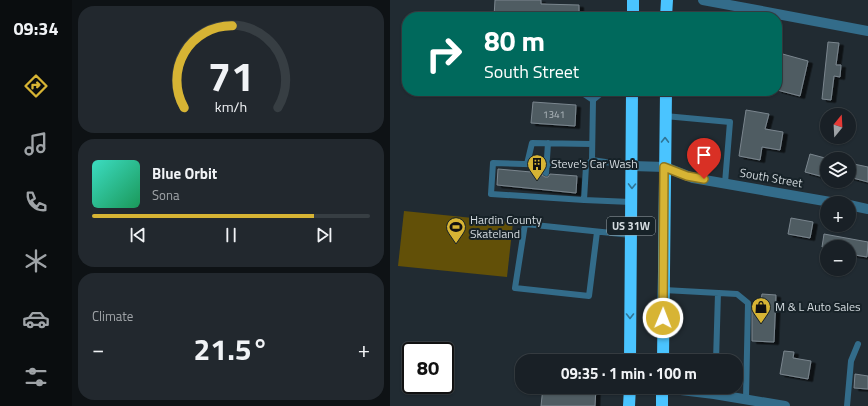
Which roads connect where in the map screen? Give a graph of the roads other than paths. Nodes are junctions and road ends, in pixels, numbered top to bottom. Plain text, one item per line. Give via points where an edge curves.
1 (633, 0) edge
2 (667, 0) edge
3 (704, 0) edge
4 (633, 12) edge
5 (666, 12) edge
6 (767, 12) edge
7 (782, 15) edge
8 (868, 31) edge
9 (587, 96) edge
10 (598, 96) edge
11 (632, 96) edge
12 (666, 96) edge
13 (593, 100) junction
14 (665, 116) junction
15 (548, 143) junction
16 (592, 144) junction
17 (592, 160) junction
18 (527, 164) junction
19 (547, 164) junction
20 (586, 166) junction
21 (632, 166) junction
22 (664, 167) junction
23 (546, 173) dead end
24 (725, 183) junction
25 (545, 190) dead end
26 (545, 198) junction
27 (584, 200) junction
28 (820, 200) edge
29 (631, 202) junction
30 (856, 207) edge
31 (868, 209) edge
32 (597, 232) junction
33 (631, 235) junction
34 (664, 290) junction
35 (718, 293) junction
36 (858, 344) dead end
37 (630, 354) edge
38 (663, 354) edge
39 (716, 354) edge
40 (630, 394) edge
41 (661, 394) edge
42 (729, 394) edge
43 (746, 399) junction
44 (629, 406) edge
45 (662, 406) edge
46 (785, 406) edge
47 (847, 406) edge

1 - 4 highway
2 - 5 highway
3 - 6 street
7 - 8 street
9 - 13 lane
10 - 13 lane
11 - 21 highway, US 31W
12 - 14 highway, US 31W
13 - 16 lane
22 -> 14 highway, US 31W
14 - 24 lane via 730,122
15 - 16 lane
15 - 18 lane via 532,143
15 - 19 lane
16 - 17 lane
17 - 20 lane
17 - 21 lane
18 - 19 lane
18 - 26 lane via 493,163 491,194
19 - 20 lane
19 - 23 lane
20 - 27 lane
21 - 22 street, South Street
21 -> 29 highway, US 31W
22 - 24 street, South Street via 687,176
22 - 34 highway, US 31W
24 - 28 street, South Street
25 - 26 lane
26 - 27 lane
27 - 29 lane
29 - 33 highway, US 31W
30 - 31 street
32 - 32 lane via 524,224 516,288 589,296
32 - 33 lane
33 -> 37 highway, US 31W
34 - 35 lane
34 - 38 highway, US 31W
35 - 39 lane
35 - 43 lane via 737,294 748,302
36 - 47 lane via 851,361
40 - 44 highway
41 - 45 highway
42 - 43 street
43 - 46 street

